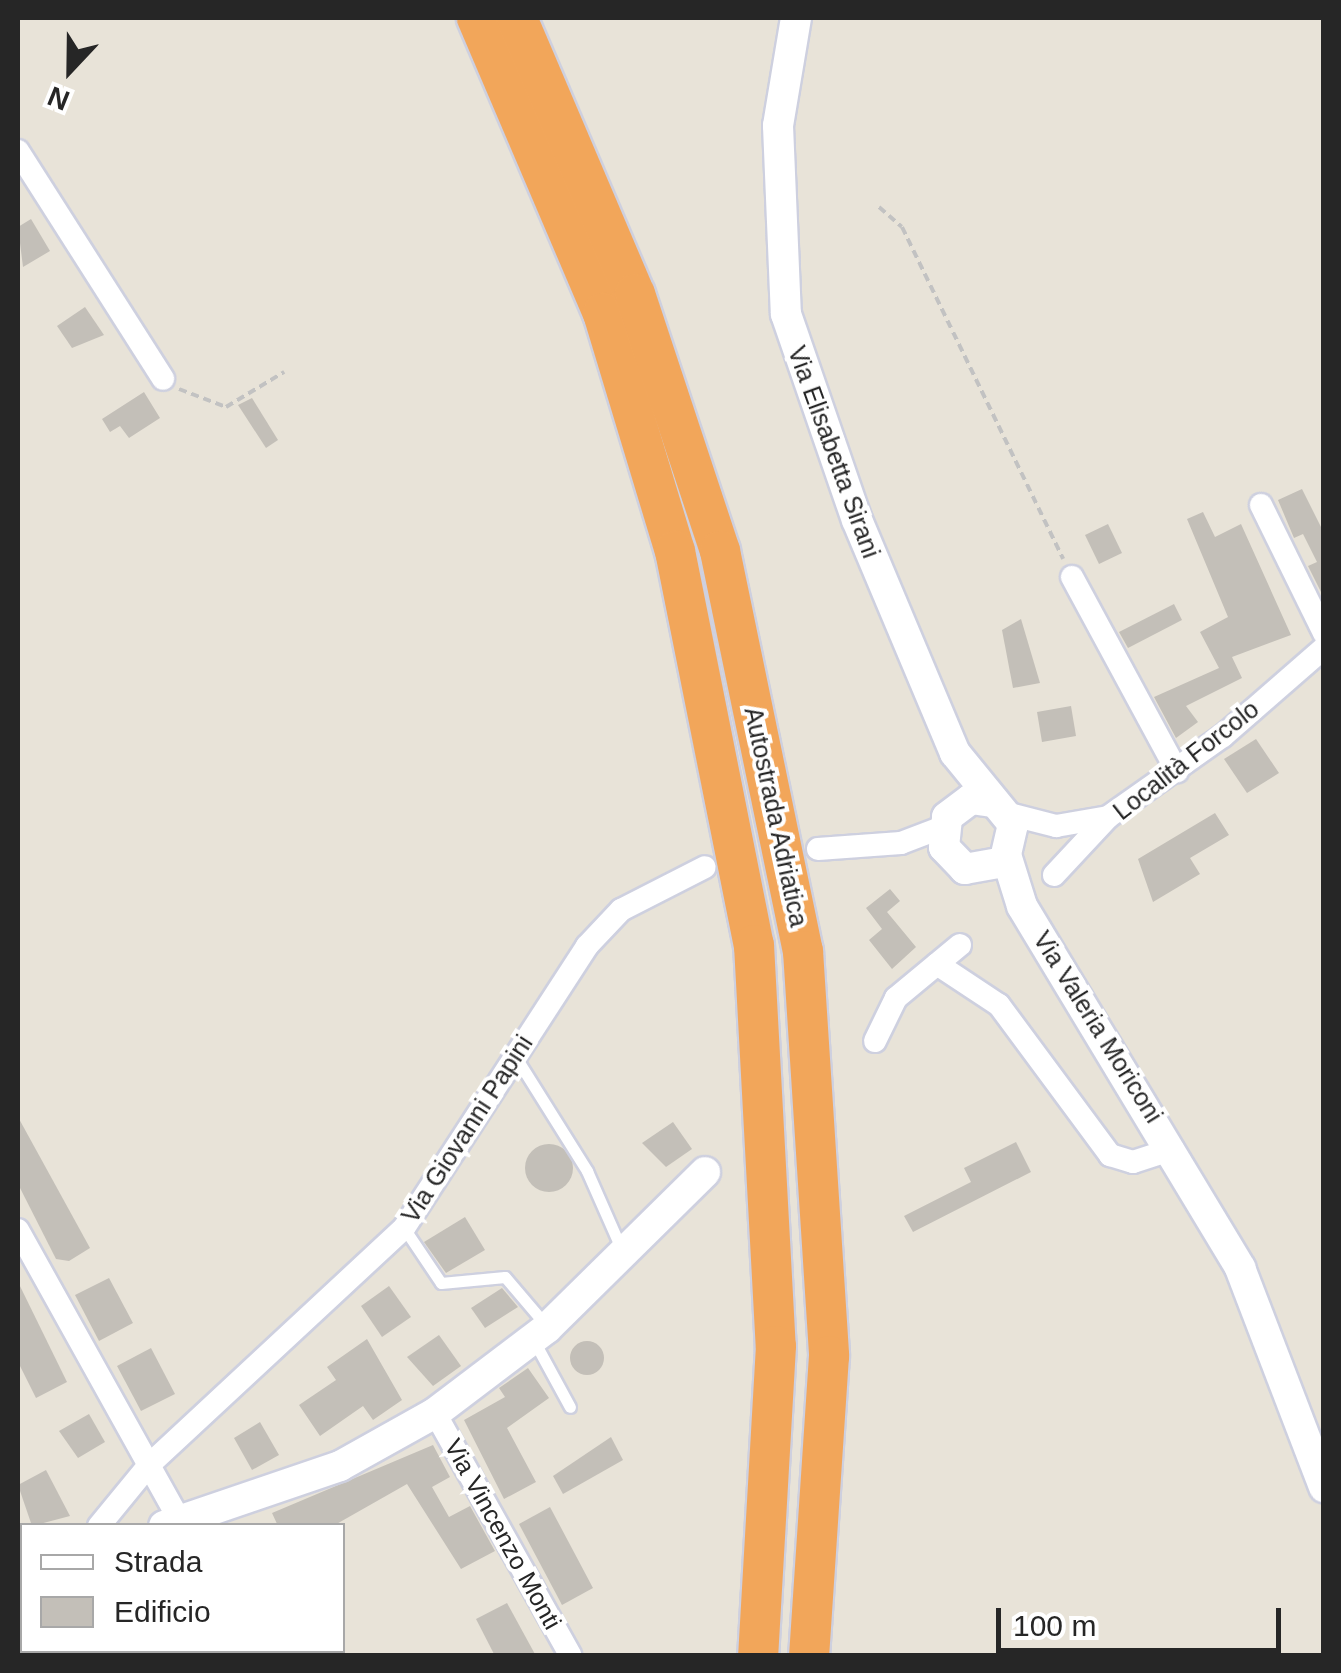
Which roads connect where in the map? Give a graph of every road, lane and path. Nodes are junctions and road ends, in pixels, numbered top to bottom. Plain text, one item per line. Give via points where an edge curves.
1 (477, 18) edge
2 (517, 18) edge
3 (796, 18) edge
4 (18, 151) edge
5 (879, 207) dead end
6 (284, 372) dead end
7 (163, 378) joint
8 (1261, 505) dead end
9 (1072, 577) joint
10 (1324, 633) edge
11 (1324, 648) edge
12 (955, 753) junction
13 (1177, 771) junction
14 (1108, 817) junction
15 (948, 831) junction
16 (1001, 838) junction
17 (818, 850) dead end
18 (706, 867) dead end
19 (1054, 875) dead end
20 (960, 945) dead end
21 (937, 964) junction
22 (875, 1041) dead end
23 (514, 1056) junction
24 (1173, 1149) junction
25 (706, 1172) dead end
26 (404, 1228) junction
27 (18, 1230) edge
28 (625, 1256) junction
29 (541, 1334) junction
30 (570, 1407) dead end
31 (435, 1414) junction
32 (149, 1464) junction
33 (1324, 1487) edge
34 (100, 1523) edge
35 (172, 1523) edge
36 (175, 1523) edge
37 (571, 1656) edge
38 (758, 1656) edge
39 (808, 1656) edge

1 - 38 highway, Autostrada Adriatica via 603,313 670,533 754,944 776,1346
2 - 39 highway, Autostrada Adriatica via 636,294 720,550 804,951 828,1356
3 - 12 main road, Via Elisabetta Sirani via 778,126 786,314 857,520
4 - 7 street
5 - 9 path via 902,226
6 - 7 path via 213,408
8 - 10 street
9 - 13 street
11 - 13 street, Località Forcolo
12 - 15 main road, Via Elisabetta Sirani
12 - 16 main road, Via Elisabetta Sirani
13 - 14 street, Località Forcolo
14 - 16 street
14 - 19 street, Località Forcolo
15 - 16 main road
15 - 16 main road
15 - 17 street via 901,843
16 - 24 main road, Via Valeria Moriconi via 1022,906
18 - 23 street, Via Giovanni Papini via 621,910
20 - 21 street
21 - 22 street via 896,998
21 - 24 street, Via Valeria Moriconi via 1000,1005 1110,1155 1134,1162
23 - 26 street, Via Giovanni Papini
23 - 28 lane via 588,1171
24 - 33 main road, Via Valeria Moriconi via 1277,1352
25 - 28 main road
26 - 29 lane via 442,1283 505,1277
26 - 32 street, Via Giovanni Papini
27 - 32 street
28 - 29 main road
29 - 30 lane
29 - 31 main road
31 - 36 main road via 340,1466
31 - 37 street, Via Vincenzo Monti
32 - 34 street, Via Giovanni Papini
32 - 35 street

